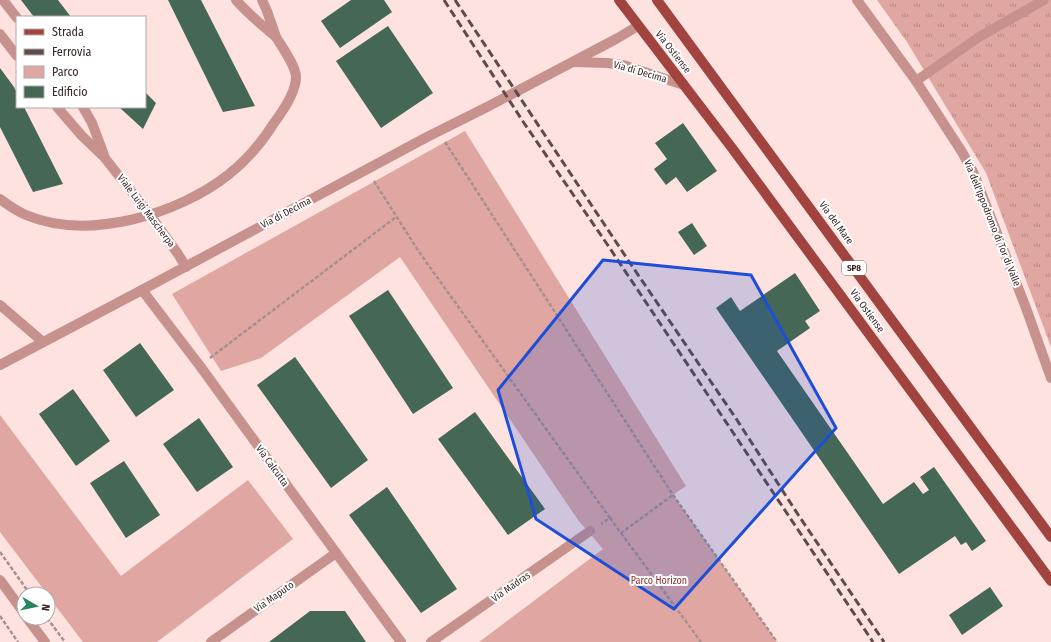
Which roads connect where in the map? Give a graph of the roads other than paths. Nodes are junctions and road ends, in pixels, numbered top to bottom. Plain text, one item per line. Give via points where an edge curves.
1 (3, 0) edge
2 (236, 0) edge
3 (262, 0) edge
4 (619, 0) edge
5 (657, 0) edge
6 (856, 0) edge
7 (1044, 0) edge
8 (16, 17) edge
9 (638, 26) junction
10 (0, 34) edge
11 (276, 37) junction
12 (16, 55) edge
13 (572, 62) junction
14 (916, 81) junction
15 (684, 85) junction
16 (58, 108) edge
17 (84, 108) edge
18 (104, 157) junction
19 (0, 199) edge
20 (150, 215) junction
21 (186, 267) junction
22 (142, 290) junction
23 (0, 305) edge
24 (43, 342) junction
25 (0, 365) edge
26 (1051, 378) edge
27 (590, 531) road end
28 (1051, 537) edge
29 (336, 553) junction
30 (0, 580) edge
31 (1051, 581) edge
32 (16, 602) edge
33 (34, 626) edge
34 (45, 642) edge
35 (211, 642) edge
36 (401, 642) edge
37 (431, 642) edge

1 - 8 street
2 - 11 street
3 - 11 street
4 - 9 main road, Via Ostiense
5 - 28 main road, Via del Mare / SP8
6 - 14 street, Via dell'Ippodromo di Tor di Valle
7 - 14 street via 979,37
9 - 13 street, Via di Decima
9 - 15 main road, Via Ostiense
10 - 12 street
11 - 20 street via 294,68 296,83 291,96 267,134 247,157 222,179 201,193
13 - 15 street, Via di Decima via 624,65
13 - 21 street, Via di Decima
14 - 26 street, Via dell'Ippodromo di Tor di Valle via 974,174
15 - 31 main road, Via Ostiense
16 - 18 street, Viale Luigi Mascherpa
17 - 18 street, Viale Luigi Mascherpa via 92,123
18 - 20 street, Viale Luigi Mascherpa
19 - 20 street via 25,215 69,225 115,223
20 - 21 street, Viale Luigi Mascherpa
21 - 22 street, Via di Decima
22 - 24 street, Via di Decima
22 - 29 street, Via Calcutta
23 - 24 street
24 - 25 street, Via di Decima
27 - 37 street, Via Madras
29 - 35 street, Via Maputo
29 - 36 street, Via Calcutta
30 - 32 street
33 - 34 street

